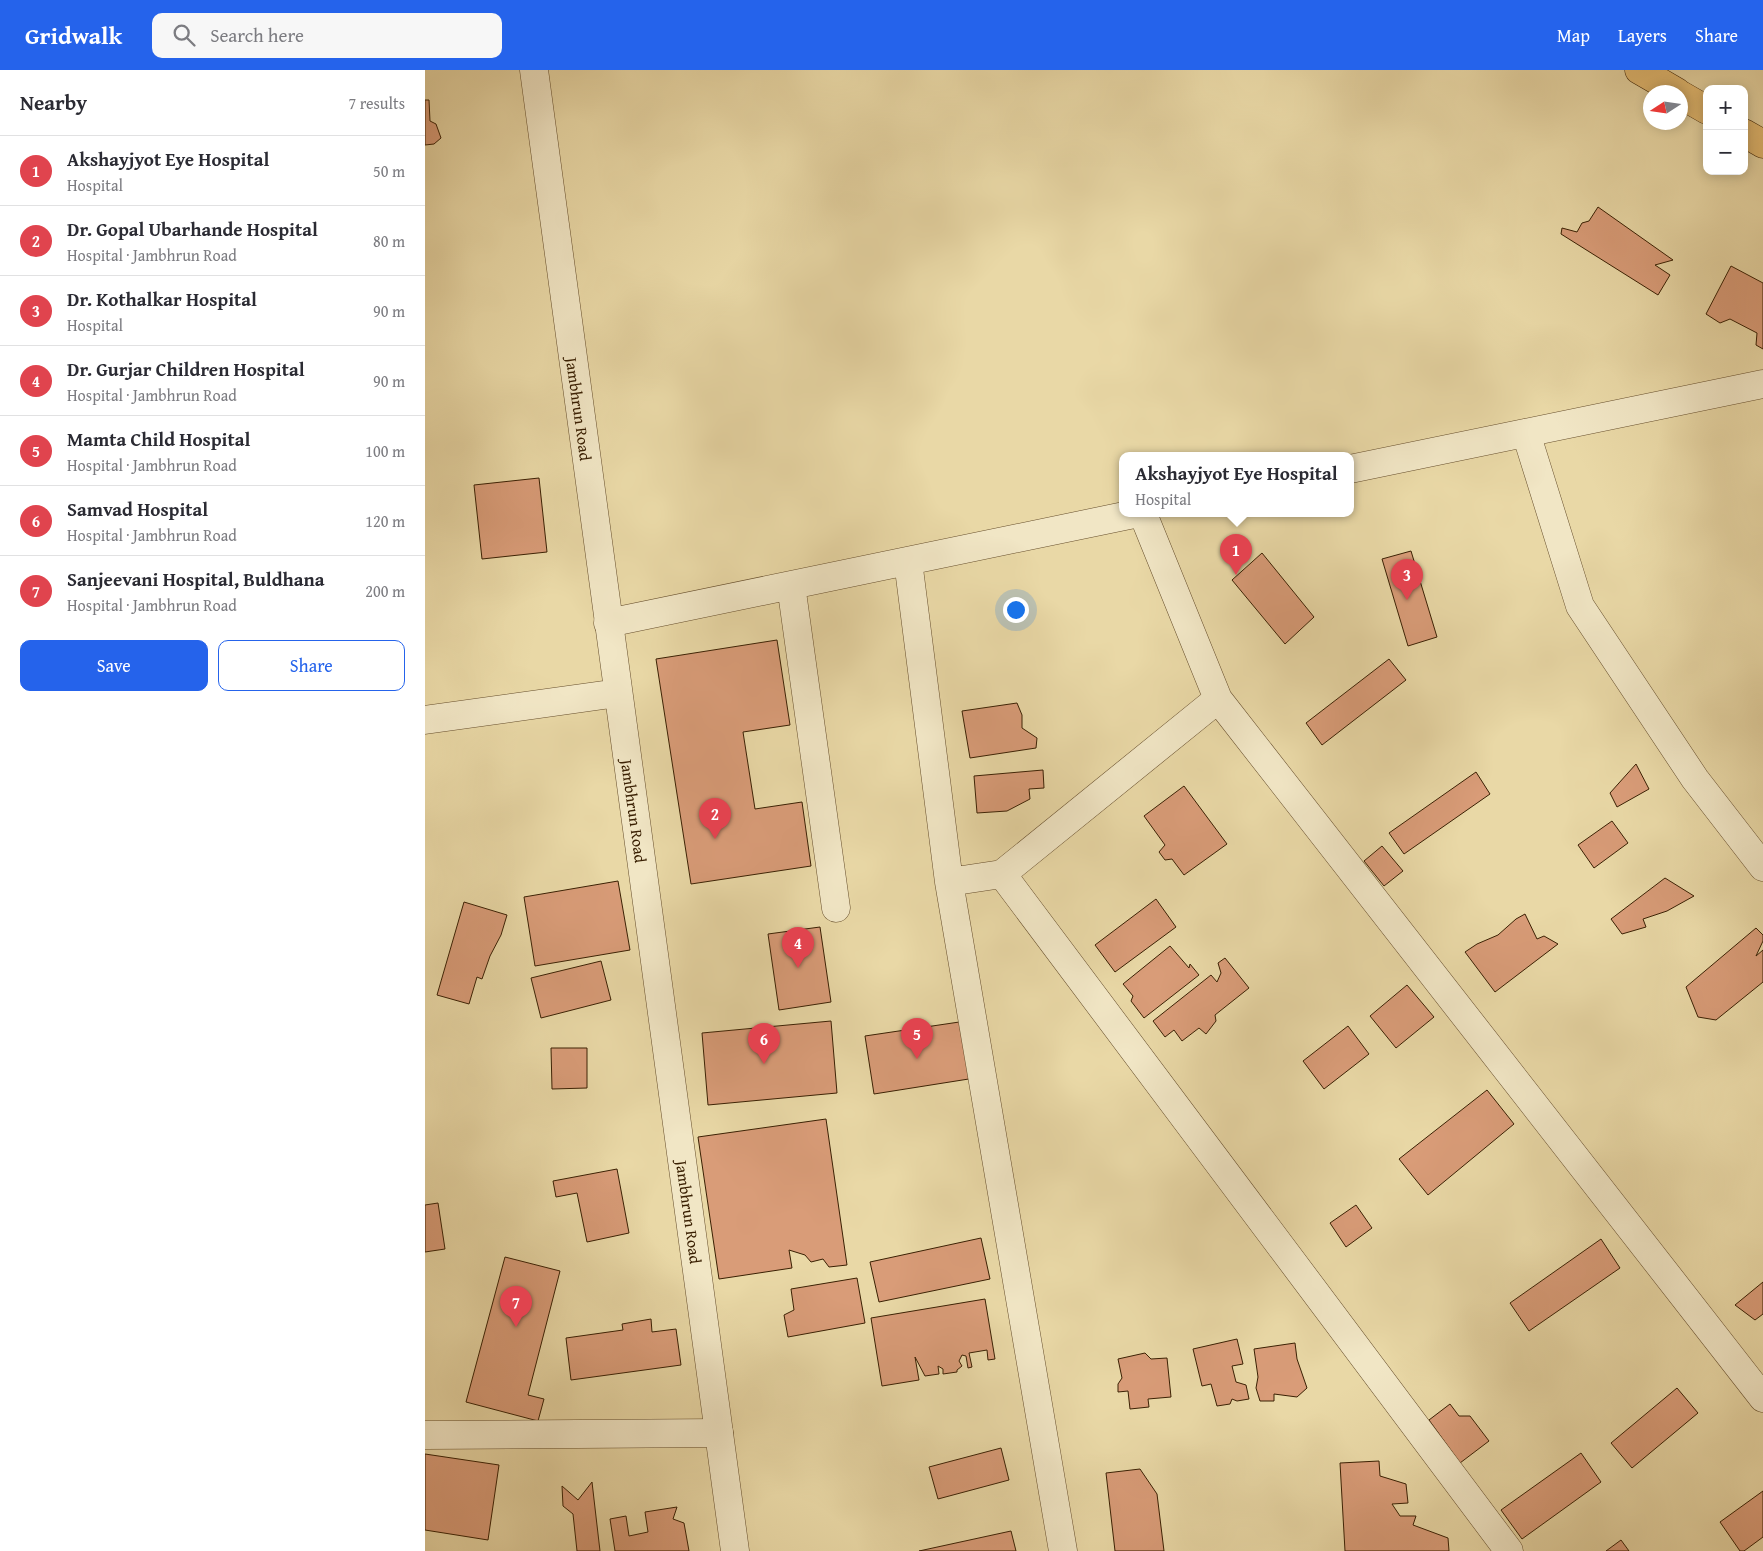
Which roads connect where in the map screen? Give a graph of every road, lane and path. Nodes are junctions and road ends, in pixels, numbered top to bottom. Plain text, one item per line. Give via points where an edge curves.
1 (534, 70) edge
2 (1639, 70) edge
3 (1665, 85) edge
4 (1688, 99) edge
5 (1703, 108) edge
6 (1748, 135) edge
7 (1763, 144) edge
8 (1763, 384) edge
9 (1526, 433) junction
10 (1354, 468) edge
11 (1120, 517) edge
12 (1144, 517) edge
13 (908, 561) junction
14 (791, 585) junction
15 (608, 623) junction
16 (618, 693) junction
17 (1218, 699) junction
18 (425, 720) edge
19 (1763, 867) edge
20 (1002, 874) junction
21 (949, 882) junction
22 (835, 908) dead end
23 (1763, 1398) edge
24 (719, 1433) junction
25 (425, 1436) edge
26 (735, 1551) edge
27 (1063, 1551) edge
28 (1509, 1551) edge

1 - 15 street, Jambhrun Road
2 - 3 main road
4 - 5 main road
6 - 7 main road
8 - 9 street
9 - 10 street
9 - 19 street via 1580,606 1695,779
11 - 13 street
12 - 17 street
13 - 14 street
13 - 21 street
14 - 15 street
14 - 22 street
15 - 16 street, Jambhrun Road
16 - 18 street
16 - 24 street, Jambhrun Road
17 - 20 street
17 - 23 street
20 - 21 street
20 - 28 street
21 - 27 street
24 - 25 street
24 - 26 street, Jambhrun Road

